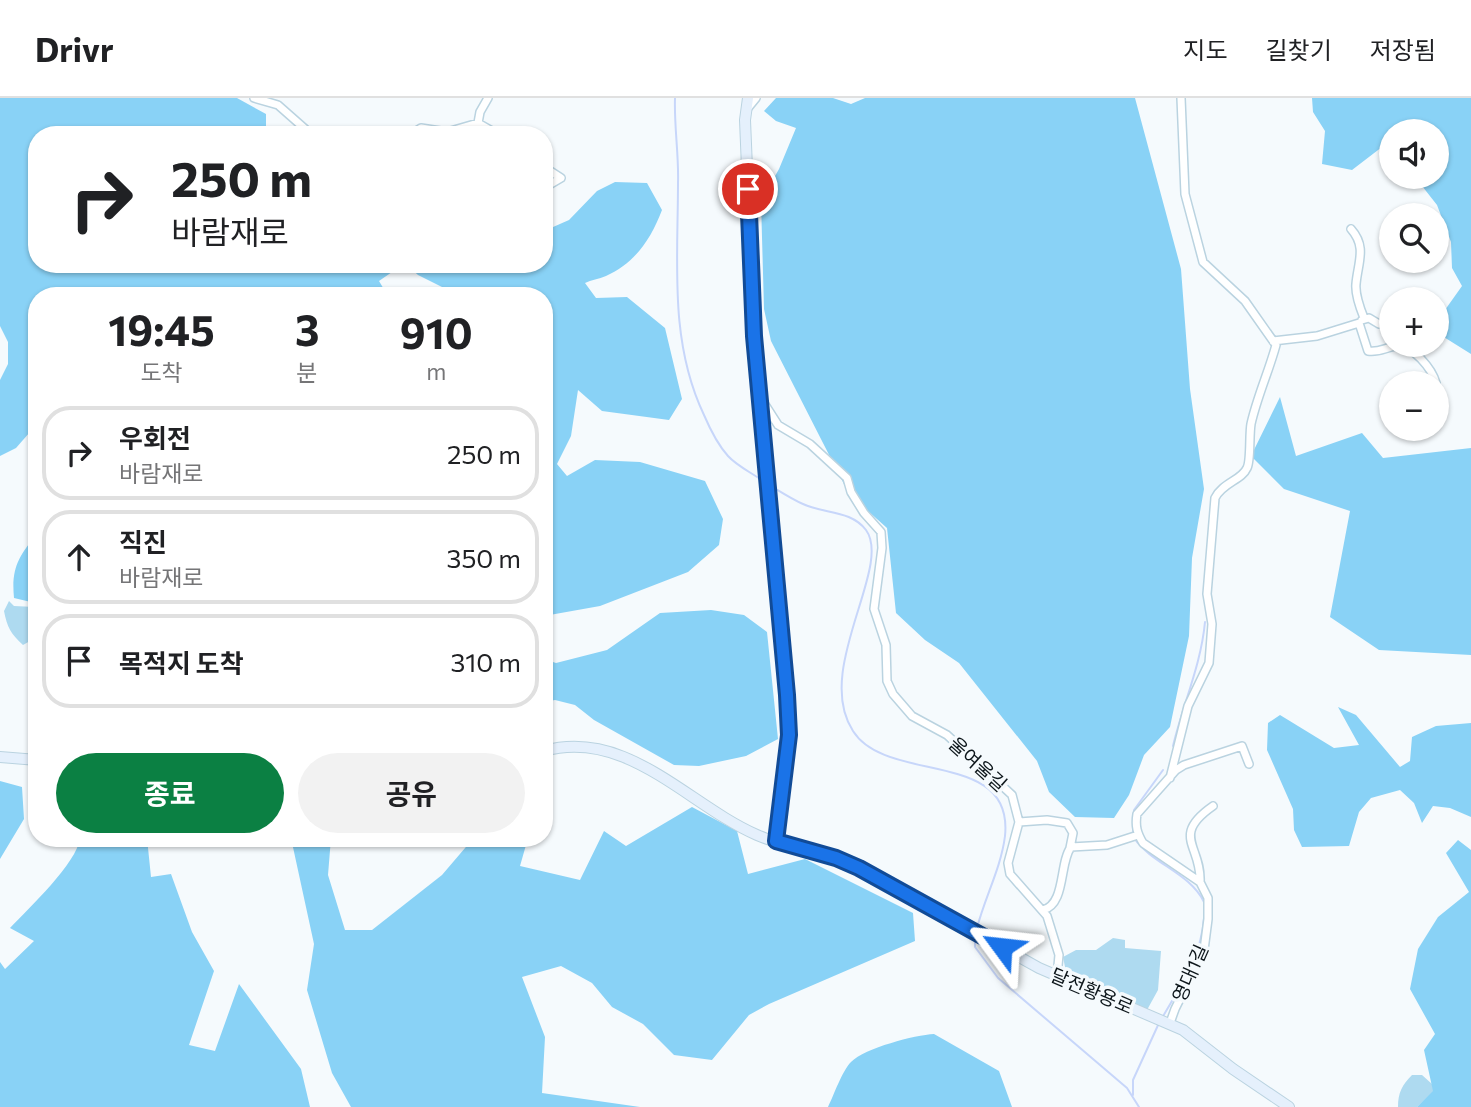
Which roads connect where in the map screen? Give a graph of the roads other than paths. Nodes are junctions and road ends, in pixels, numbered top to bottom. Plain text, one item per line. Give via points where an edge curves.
1 (254, 98) edge
2 (488, 98) edge
3 (748, 98) edge
4 (756, 98) edge
5 (1181, 98) edge
6 (746, 109) junction
7 (478, 123) junction
8 (302, 126) edge
9 (473, 126) edge
10 (483, 126) edge
11 (553, 173) edge
12 (553, 183) edge
13 (1351, 229) dead end
14 (1361, 321) junction
15 (1379, 323) edge
16 (1273, 341) junction
17 (1379, 351) edge
18 (1420, 357) edge
19 (1430, 371) edge
20 (761, 398) junction
21 (553, 750) edge
22 (0, 757) edge
23 (28, 759) edge
24 (1249, 764) dead end
25 (1170, 778) junction
26 (1213, 806) dead end
27 (1019, 822) junction
28 (1135, 836) junction
29 (776, 841) junction
30 (1070, 848) junction
31 (1200, 882) junction
32 (1043, 910) junction
33 (1057, 976) junction
34 (1163, 1021) junction
35 (1289, 1107) edge

1 - 8 street via 278,105
2 - 7 street
3 - 6 main road
4 - 6 street
5 - 16 street via 1185,194 1203,262 1245,301
6 - 20 main road via 754,336
7 - 9 street
7 - 10 street
11 - 12 street via 561,178
13 - 14 street via 1359,238 1360,269 1355,285
14 - 15 street
14 - 16 street via 1317,336
14 - 17 street via 1368,351
16 - 25 street via 1272,361 1251,423 1248,467 1215,498 1207,594 1212,624 1209,663 1188,706
18 - 19 street
20 - 27 street, 울여울길 via 778,425 810,444 847,478 864,513 881,532 874,609 886,645 892,694 912,716 947,735 1004,786 1015,803
20 - 29 main road via 789,735
21 - 29 main road, 달전황용로 via 593,747 622,755 755,834
22 - 23 main road
24 - 25 street via 1242,746 1184,765
25 - 28 street via 1137,814
26 - 31 street, 영대1길 via 1189,831
27 - 30 street via 1067,823 1073,833
27 - 32 street via 1008,863 1010,874
28 - 30 street via 1107,845
28 - 31 street
29 - 33 main road, 달전황용로 via 859,868
30 - 32 street via 1054,904
31 - 34 street, 영대1길 via 1209,908 1204,950
32 - 33 street via 1059,955
33 - 34 main road, 달전황용로
34 - 35 main road, 달전황용로 via 1183,1030

